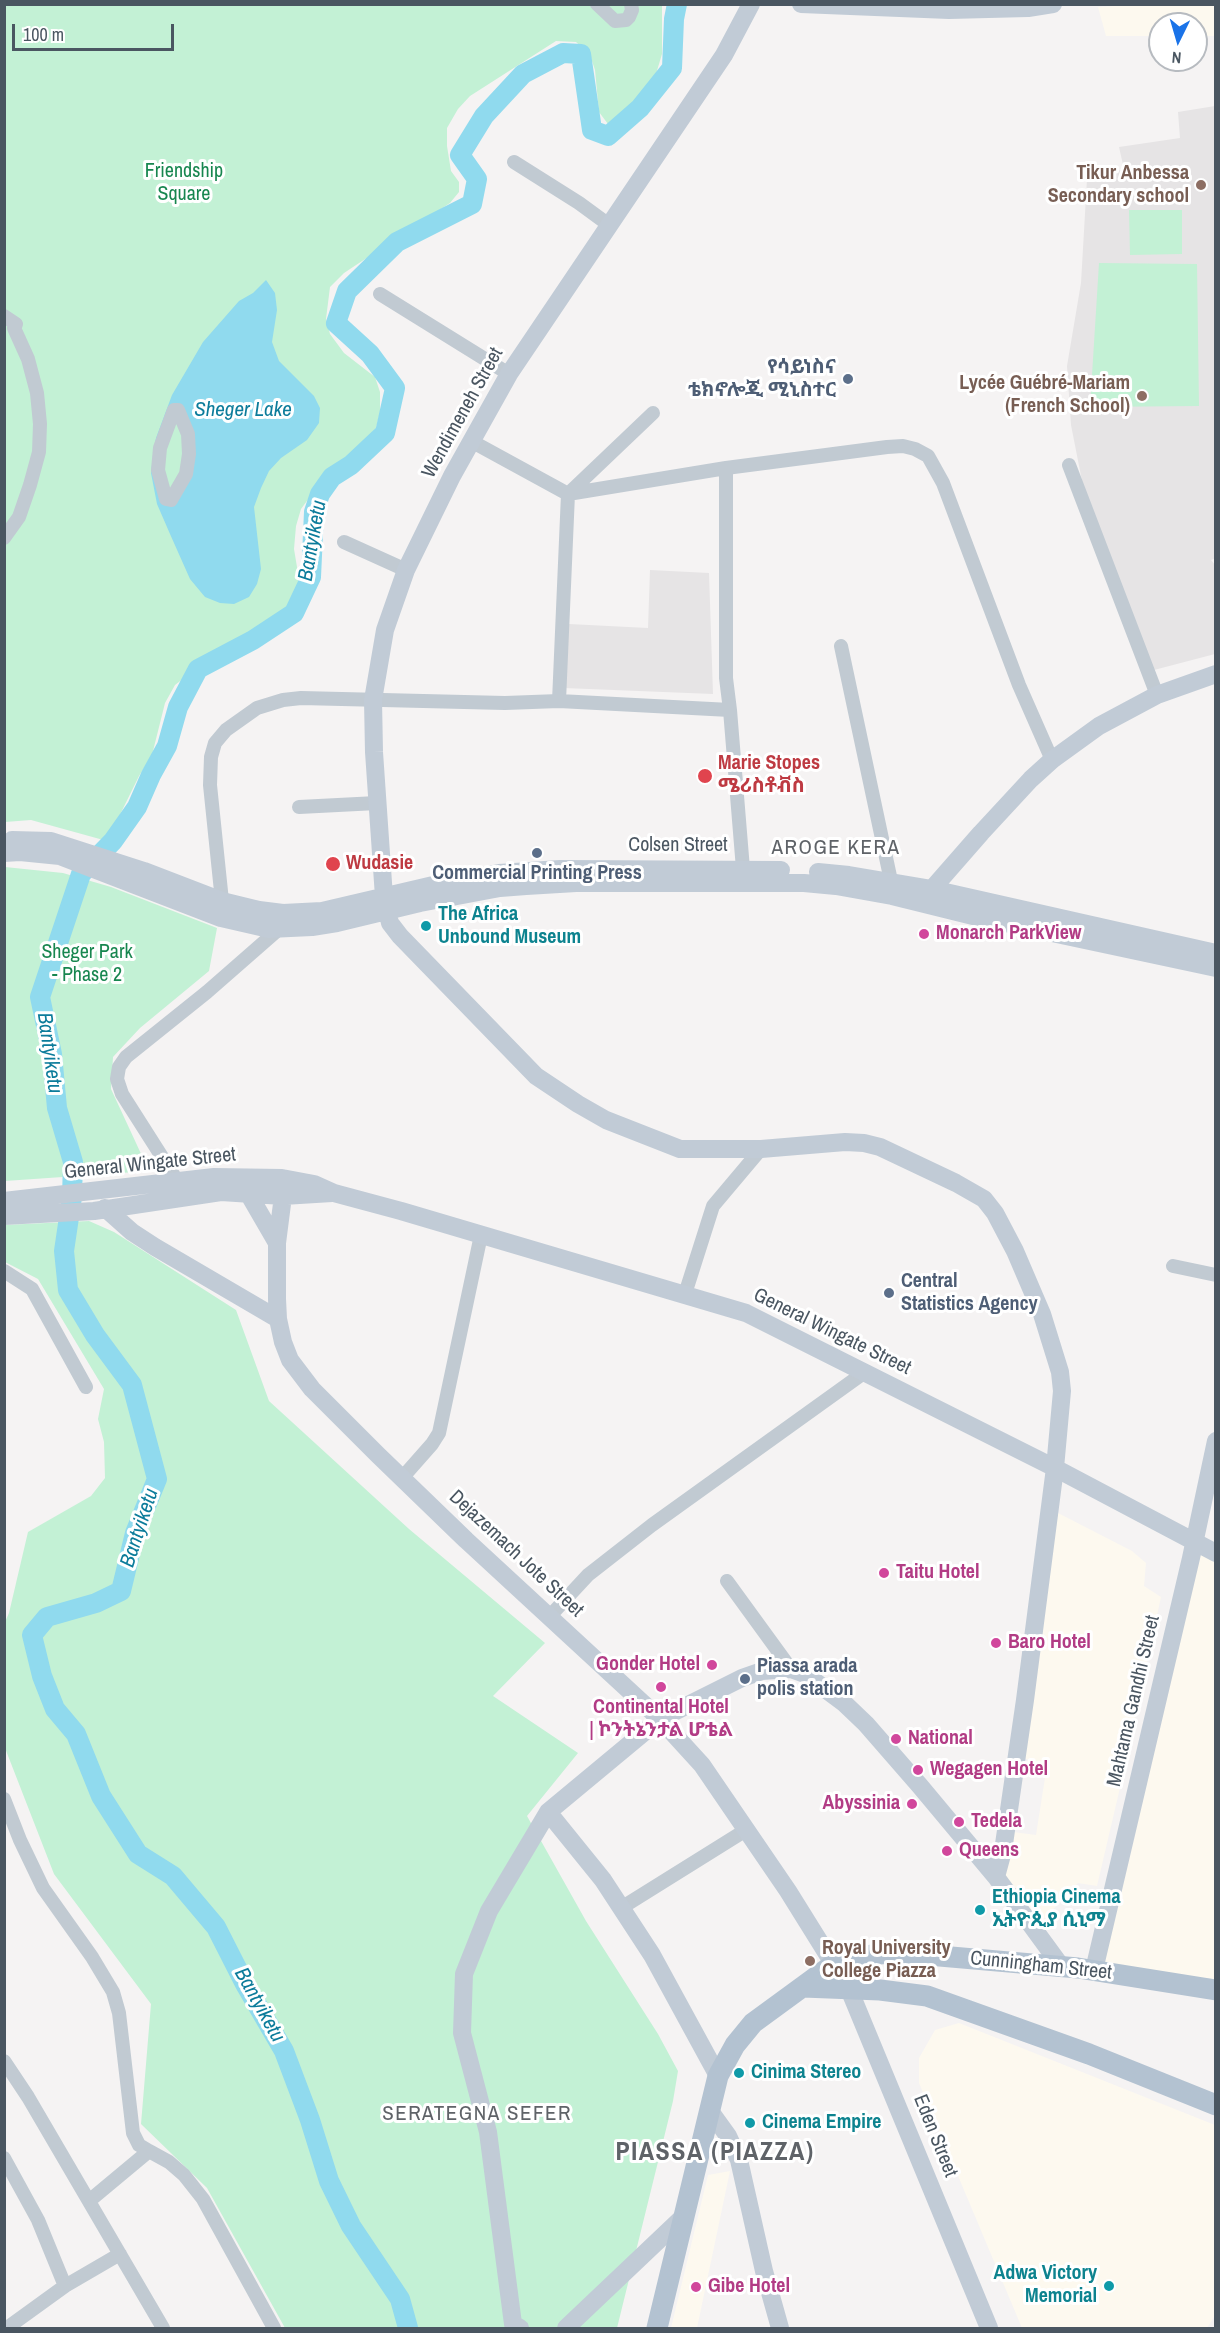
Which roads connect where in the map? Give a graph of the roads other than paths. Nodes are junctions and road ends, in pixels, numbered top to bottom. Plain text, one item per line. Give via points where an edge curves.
1 (597, 4) edge
2 (631, 4) edge
3 (751, 4) edge
4 (801, 4) edge
5 (1053, 4) edge
6 (976, 7) edge
7 (514, 162) dead end
8 (609, 225) junction
9 (380, 294) dead end
10 (4, 316) edge
11 (508, 374) junction
12 (653, 413) dead end
13 (471, 441) junction
14 (1069, 465) dead end
15 (726, 468) junction
16 (568, 494) junction
17 (171, 500) joint
18 (4, 538) edge
19 (344, 542) dead end
20 (406, 570) junction
21 (841, 646) dead end
22 (1215, 674) edge
23 (1157, 696) junction
24 (373, 700) junction
25 (559, 701) junction
26 (730, 710) junction
27 (1052, 760) junction
28 (377, 803) junction
29 (298, 807) dead end
30 (4, 841) edge
31 (4, 853) edge
32 (78, 855) junction
33 (743, 869) junction
34 (805, 877) junction
35 (142, 879) junction
36 (891, 882) junction
37 (928, 897) junction
38 (222, 901) junction
39 (385, 904) junction
40 (279, 929) junction
41 (1215, 953) edge
42 (1215, 968) edge
43 (761, 1149) junction
44 (282, 1178) junction
45 (177, 1182) junction
46 (248, 1193) junction
47 (334, 1193) junction
48 (283, 1196) junction
49 (4, 1201) edge
50 (97, 1204) junction
51 (40, 1206) junction
52 (4, 1216) edge
53 (481, 1235) junction
54 (277, 1243) junction
55 (1173, 1266) dead end
56 (4, 1271) edge
57 (1215, 1275) edge
58 (685, 1294) junction
59 (278, 1319) junction
60 (865, 1372) junction
61 (86, 1387) dead end
62 (1215, 1441) edge
63 (1055, 1468) junction
64 (402, 1478) junction
65 (1195, 1542) junction
66 (1215, 1553) edge
67 (727, 1581) dead end
68 (550, 1616) junction
69 (791, 1669) junction
70 (660, 1719) junction
71 (4, 1799) edge
72 (548, 1812) junction
73 (746, 1830) junction
74 (996, 1877) junction
75 (621, 1908) junction
76 (835, 1963) junction
77 (1061, 1966) junction
78 (1094, 1970) junction
79 (803, 1987) junction
80 (849, 1989) junction
81 (1215, 1990) edge
82 (4, 2061) edge
83 (718, 2076) junction
84 (1215, 2105) edge
85 (710, 2111) junction
86 (149, 2151) junction
87 (4, 2158) edge
88 (89, 2202) junction
89 (683, 2217) junction
90 (120, 2254) junction
91 (65, 2286) junction
92 (7, 2328) edge
93 (163, 2328) edge
94 (274, 2328) edge
95 (520, 2328) edge
96 (566, 2328) edge
97 (657, 2328) edge
98 (780, 2328) edge
99 (990, 2328) edge

1 - 2 street via 615,21 626,20
3 - 8 main road, Wendimeneh Street via 724,55
4 - 6 main road
5 - 6 main road via 1028,8
7 - 8 street
8 - 11 main road, Wendimeneh Street
9 - 11 street
10 - 18 street via 16,324 14,328 28,359 40,424 39,452 30,485 19,517
11 - 13 main road, Wendimeneh Street
12 - 16 street
13 - 16 street
13 - 20 main road, Wendimeneh Street
14 - 23 street
15 - 16 street
15 - 26 street via 726,678
15 - 27 street via 903,446 928,456 959,521 1019,685
16 - 25 street
17 - 17 street via 186,474 189,454 188,434 178,410 174,410 165,433 158,470 166,499
19 - 20 street
20 - 24 main road, Wendimeneh Street via 385,630
21 - 36 street
22 - 23 main road
23 - 27 main road via 1099,726
24 - 25 street
24 - 28 main road, Wendimeneh Street
24 - 38 street via 283,700 241,718 215,743 210,785
25 - 26 street
26 - 33 street
27 - 37 main road via 1030,779
28 - 29 street
28 - 39 main road, Wendimeneh Street
30 - 32 main road via 51,841
31 - 32 main road
32 - 35 main road
33 - 34 main road, Colsen Street
33 - 39 main road, Colsen Street via 499,873 447,882
34 - 36 main road, Colsen Street
34 - 37 main road via 836,886
34 - 39 main road via 555,884
35 - 38 main road, Colsen Street
35 - 40 main road via 221,918
36 - 37 main road, Colsen Street
37 - 41 main road, Colsen Street
37 - 42 main road
38 - 39 main road, Colsen Street via 283,913
39 - 40 main road via 337,923
39 - 43 main road via 390,923 400,936 536,1076 578,1104 643,1136 680,1149
40 - 45 street via 126,1057 119,1067 117,1079 122,1094
43 - 58 street via 713,1206
43 - 63 main road via 864,1143 880,1147 984,1199 996,1213 1015,1251 1042,1314 1060,1372
44 - 45 main road, General Wingate Street via 214,1177
44 - 47 main road, General Wingate Street via 314,1184
44 - 48 main road, Dejazemach Jote Street
45 - 50 main road, General Wingate Street
46 - 48 main road, General Wingate Street
46 - 50 main road, General Wingate Street
46 - 54 main road
47 - 48 main road, General Wingate Street
47 - 53 main road, General Wingate Street
48 - 54 main road, Dejazemach Jote Street
49 - 51 main road, General Wingate Street
50 - 51 main road, General Wingate Street
50 - 59 main road via 155,1247
51 - 52 main road, General Wingate Street
53 - 58 main road, General Wingate Street
53 - 64 street via 439,1433
54 - 59 main road, Dejazemach Jote Street
55 - 57 street
56 - 61 street via 32,1289
58 - 60 main road, General Wingate Street via 746,1313
59 - 64 main road, Dejazemach Jote Street via 290,1360 312,1389
60 - 63 main road, General Wingate Street
60 - 68 street via 652,1525 588,1575
62 - 65 main road, Mahtama Gandhi Street
63 - 65 main road, General Wingate Street
63 - 74 main road via 1004,1851
64 - 68 main road, Dejazemach Jote Street
65 - 66 main road, General Wingate Street
65 - 78 main road, Mahtama Gandhi Street
67 - 69 street
68 - 70 main road, Dejazemach Jote Street
69 - 70 main road via 774,1669 742,1678
69 - 74 main road via 805,1674 866,1724
70 - 72 main road
70 - 73 main road, Dejazemach Jote Street via 702,1765
71 - 86 street via 44,1888 113,1992 133,2133 139,2145
72 - 75 main road
72 - 95 main road via 489,1911 464,1974 462,2032 488,2132 513,2324
73 - 75 street
73 - 76 main road, Dejazemach Jote Street
74 - 77 main road
75 - 83 main road via 652,1955
76 - 77 main road, Cunningham Street via 887,1952
76 - 79 main road, Cunningham Street
76 - 80 main road, Eden Street
77 - 78 main road, Cunningham Street
78 - 81 main road, Cunningham Street
79 - 80 main road
79 - 83 main road, Cunningham Street via 753,2023
80 - 84 main road via 927,1996 1089,2054
80 - 99 main road, Eden Street
82 - 88 street
83 - 85 main road, Cunningham Street
85 - 89 main road, Cunningham Street
85 - 98 main road via 739,2160
86 - 88 street
86 - 94 street via 184,2175 203,2199
87 - 91 street via 38,2220
88 - 90 street
89 - 96 main road
89 - 97 main road, Cunningham Street
90 - 91 street
90 - 93 street
91 - 92 street

